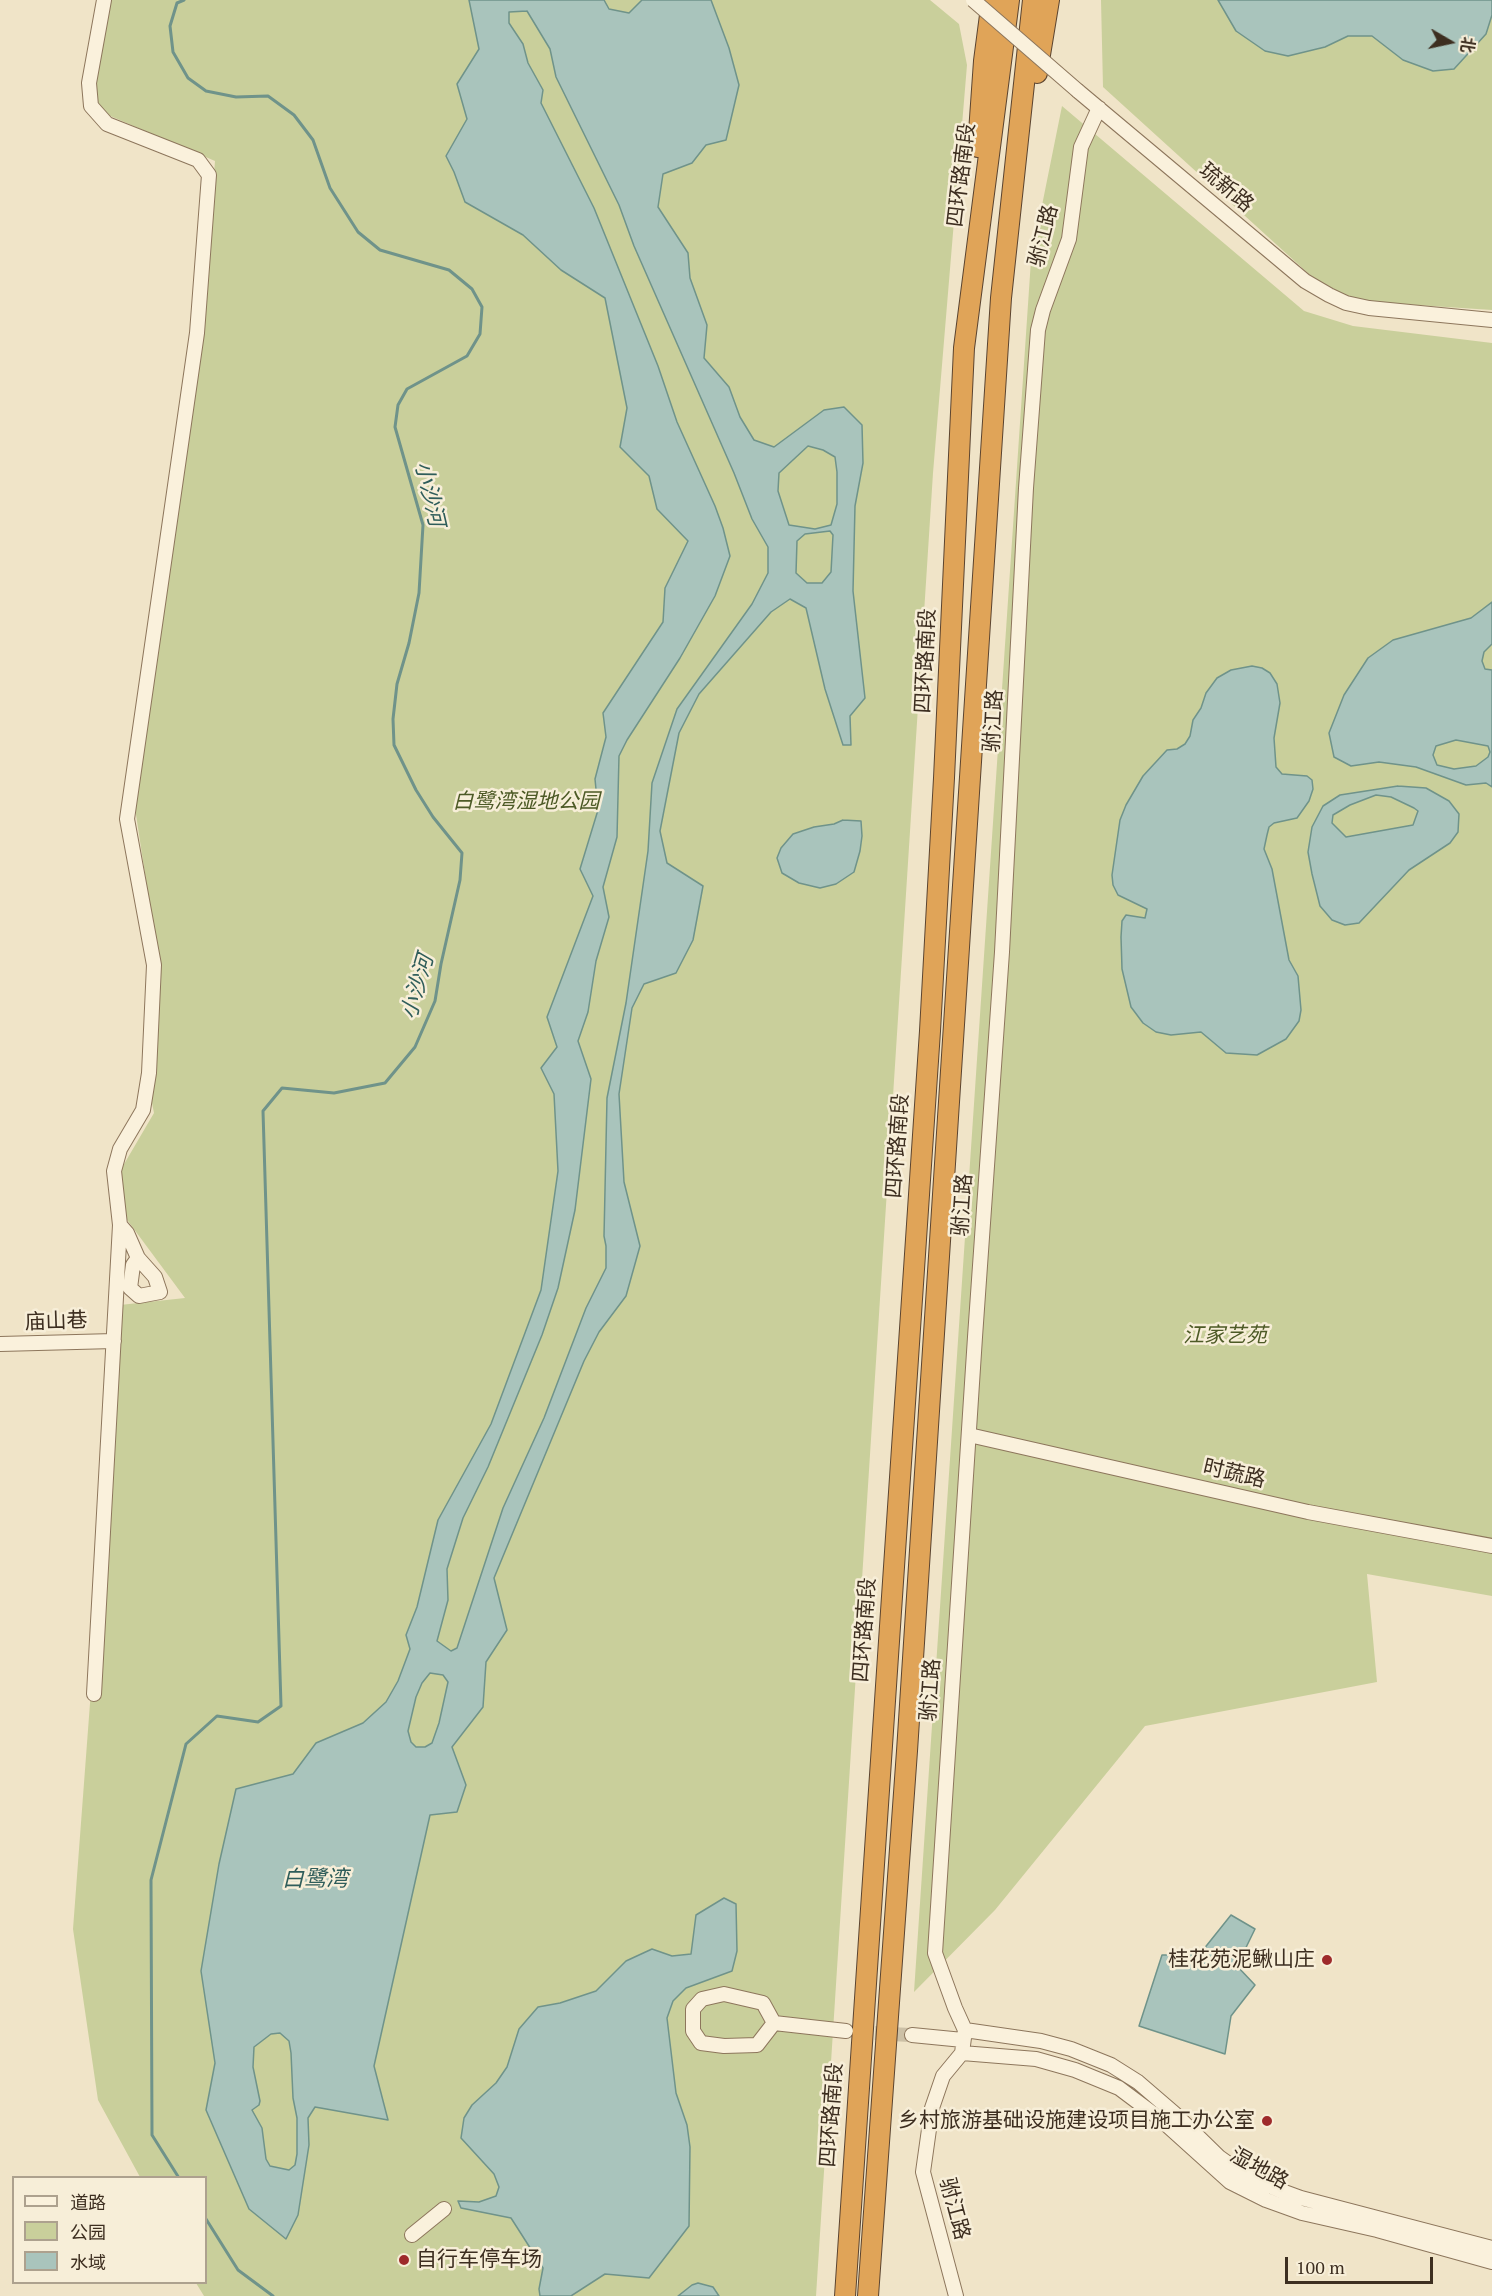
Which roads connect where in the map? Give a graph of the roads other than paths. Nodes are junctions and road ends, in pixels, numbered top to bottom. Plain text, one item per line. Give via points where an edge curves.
1 (104, 0) edge
2 (973, 0) edge
3 (992, 0) edge
4 (1010, 0) edge
5 (1033, 0) edge
6 (1049, 0) edge
7 (1099, 108) junction
8 (1001, 298) junction
9 (1492, 320) edge
10 (964, 348) junction
11 (120, 1225) junction
12 (138, 1258) dead end
13 (114, 1341) junction
14 (0, 1344) edge
15 (969, 1435) junction
16 (1492, 1546) edge
17 (94, 1694) dead end
18 (774, 2023) junction
19 (846, 2031) tunnel mouth
20 (912, 2035) tunnel mouth
21 (963, 2041) junction
22 (444, 2209) dead end
23 (412, 2235) dead end
24 (1492, 2248) edge
25 (1492, 2262) edge
26 (845, 2296) edge
27 (868, 2296) edge
28 (956, 2296) edge

1 - 11 street via 89,82 91,106 107,124 198,160 209,175 197,333 126,819 154,965 143,1110 120,1149 114,1171
2 - 7 street, 琉新路, bridge
3 - 10 highway via 984,61
4 - 10 highway, 四环路南段
5 - 8 highway
6 - 8 highway
7 - 9 street, 琉新路 via 1305,281 1329,295 1369,308
7 - 15 street, 驸江路 via 1081,147 1070,239 1038,330
8 - 27 highway
10 - 26 highway, 四环路南段 via 930,1019
11 - 12 street
11 - 13 street
13 - 14 street, 庙山巷
13 - 17 street
15 - 16 street, 时蔬路 via 1308,1512
15 - 21 street, 驸江路 via 935,1953
18 - 18 street via 757,2045 702,2043 693,2031 693,2009 702,1999 724,1994 763,2003
18 - 19 street
20 - 21 street
21 - 24 street, 湿地路 via 1041,2041 1071,2049 1111,2065 1138,2082 1219,2157 1243,2174 1301,2198
21 - 25 street, 湿地路 via 1075,2070 1119,2088 1230,2182 1266,2200 1302,2213
21 - 28 street, 驸江路 via 932,2108 923,2172
22 - 23 street

